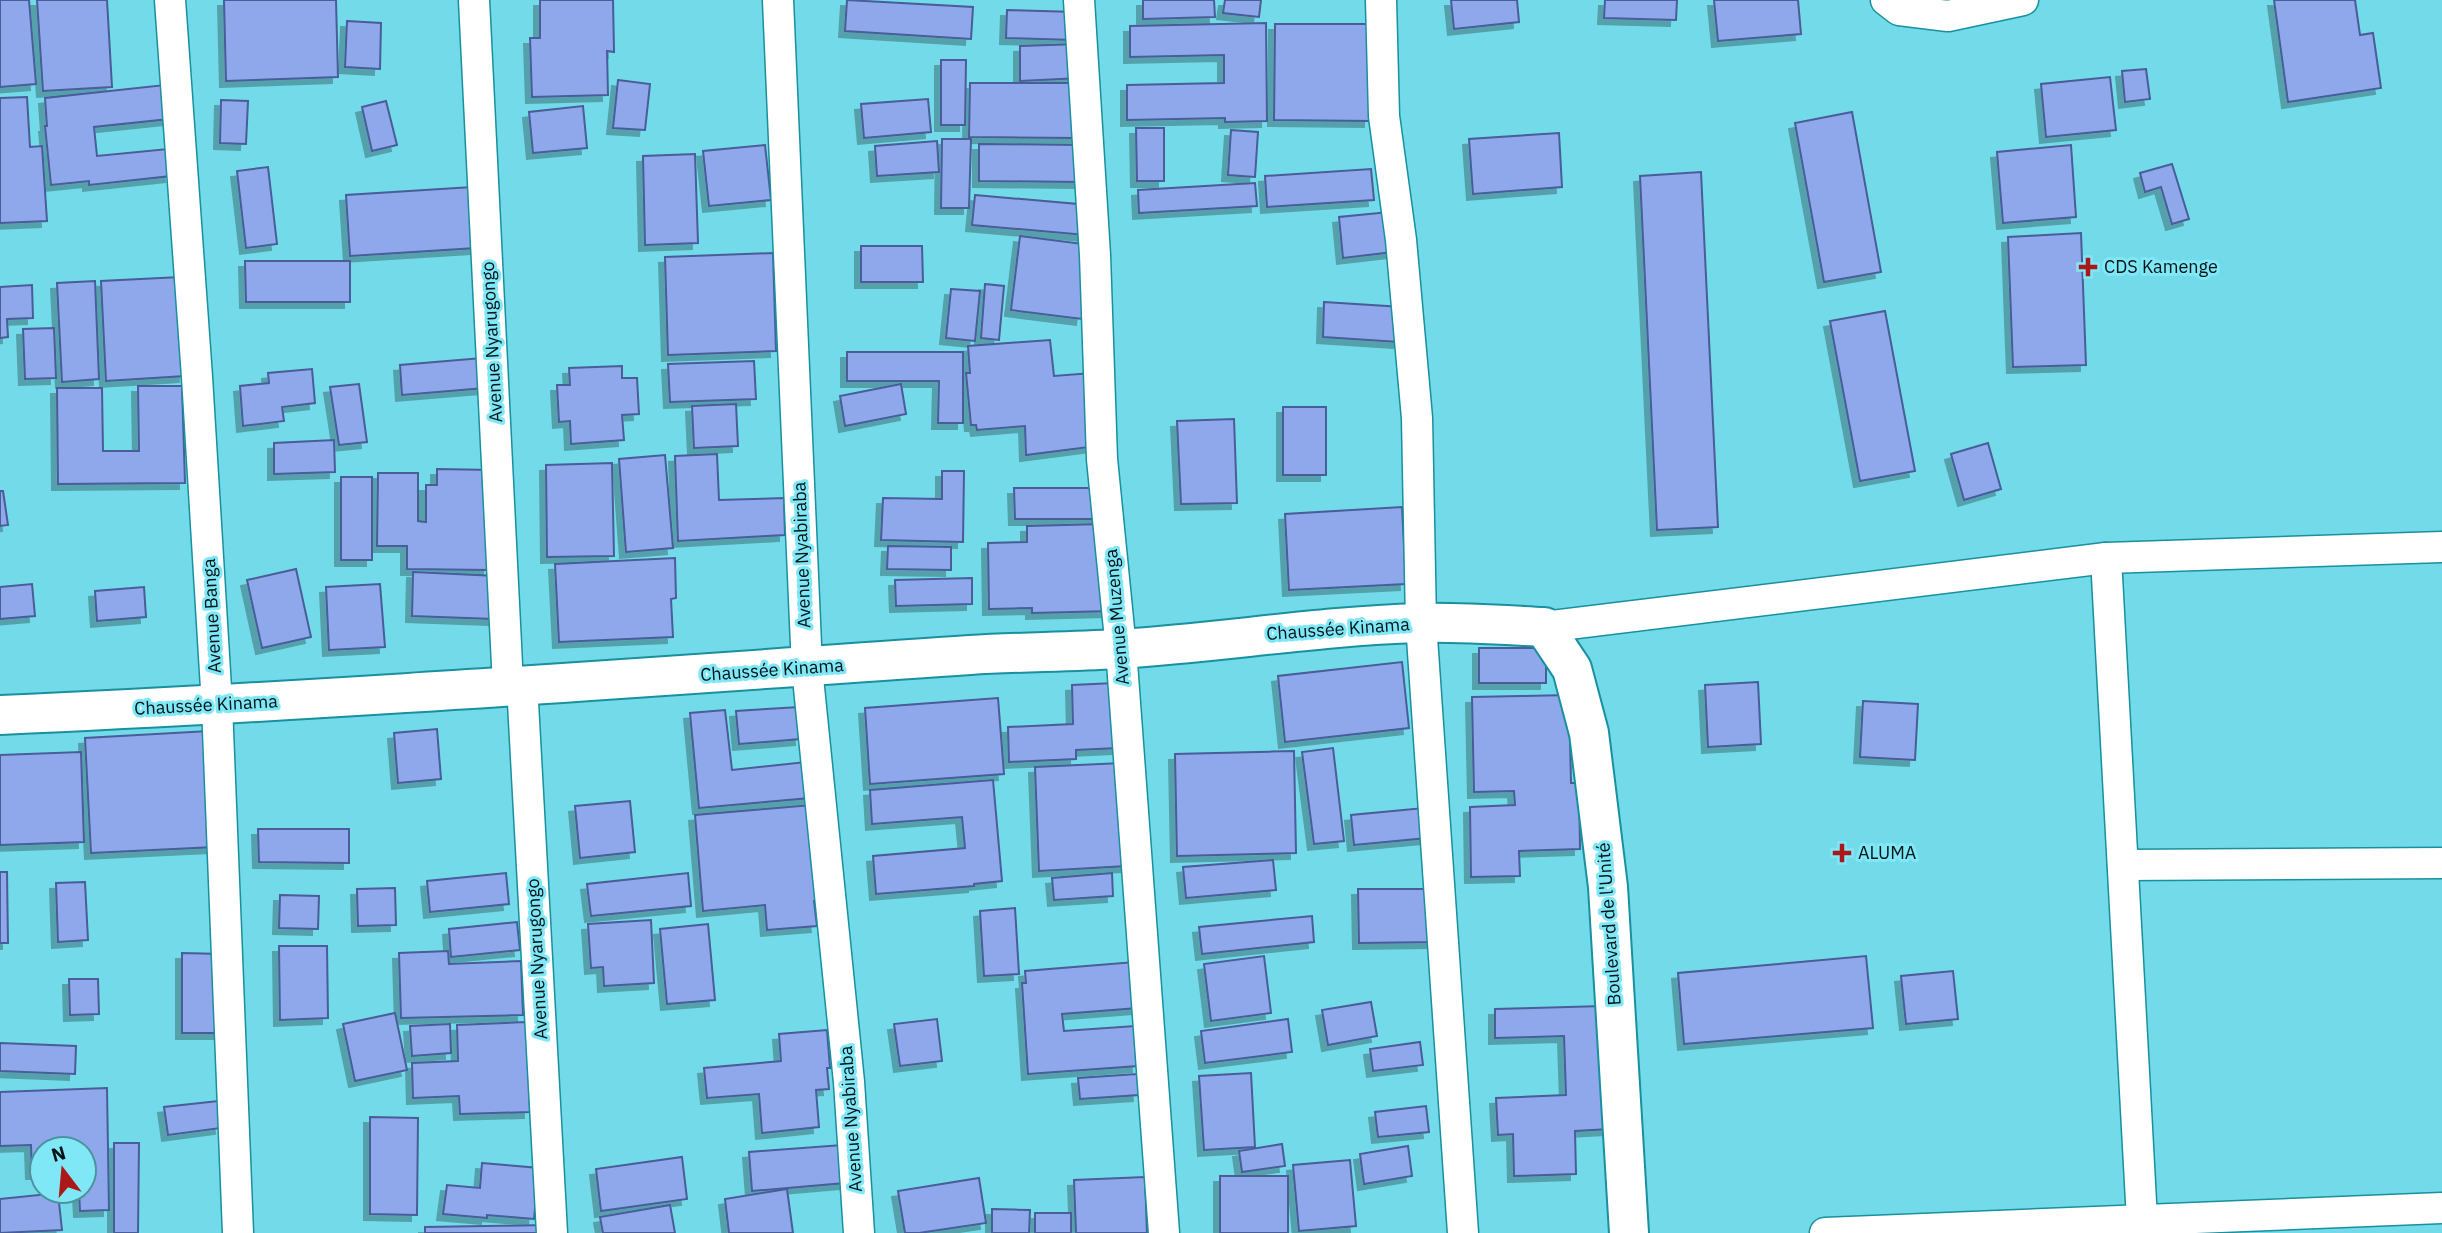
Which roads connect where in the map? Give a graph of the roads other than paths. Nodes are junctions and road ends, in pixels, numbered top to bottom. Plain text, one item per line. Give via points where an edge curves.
1 (170, 0) edge
2 (474, 0) edge
3 (778, 0) edge
4 (1079, 0) edge
5 (1381, 0) edge
6 (1886, 0) edge
7 (2023, 0) edge
8 (2442, 547) edge
9 (2106, 558) junction
10 (1421, 623) junction
11 (1544, 627) junction
12 (1121, 649) junction
13 (807, 668) junction
14 (515, 685) junction
15 (217, 705) junction
16 (0, 715) edge
17 (2442, 863) edge
18 (2123, 865) junction
19 (2442, 1208) edge
20 (2142, 1220) junction
21 (238, 1233) edge
22 (552, 1233) edge
23 (859, 1233) edge
24 (1164, 1233) edge
25 (1463, 1233) edge
26 (1629, 1233) edge
27 (1825, 1233) edge

1 - 15 street, Avenue Banga
2 - 14 street, Avenue Nyarugongo
3 - 13 street, Avenue Nyabiraba
4 - 12 street, Avenue Muzenga via 1102,459
5 - 10 street via 1384,116 1417,418
6 - 7 street via 1899,10 1948,16
8 - 9 street
9 - 11 street
9 - 18 street
10 - 11 street, Chaussée Kinama
10 - 12 street, Chaussée Kinama
10 - 25 street
11 - 26 street, Boulevard de l'Unité via 1572,669 1589,733 1608,887
12 - 13 street, Chaussée Kinama
12 - 24 street, Avenue Muzenga
13 - 14 street, Chaussée Kinama
13 - 23 street, Avenue Nyabiraba via 849,1082
14 - 15 street, Chaussée Kinama
14 - 22 street, Avenue Nyarugongo
15 - 16 street, Chaussée Kinama
15 - 21 street, Avenue Banga
17 - 18 street
18 - 20 street
19 - 20 street
20 - 27 street

